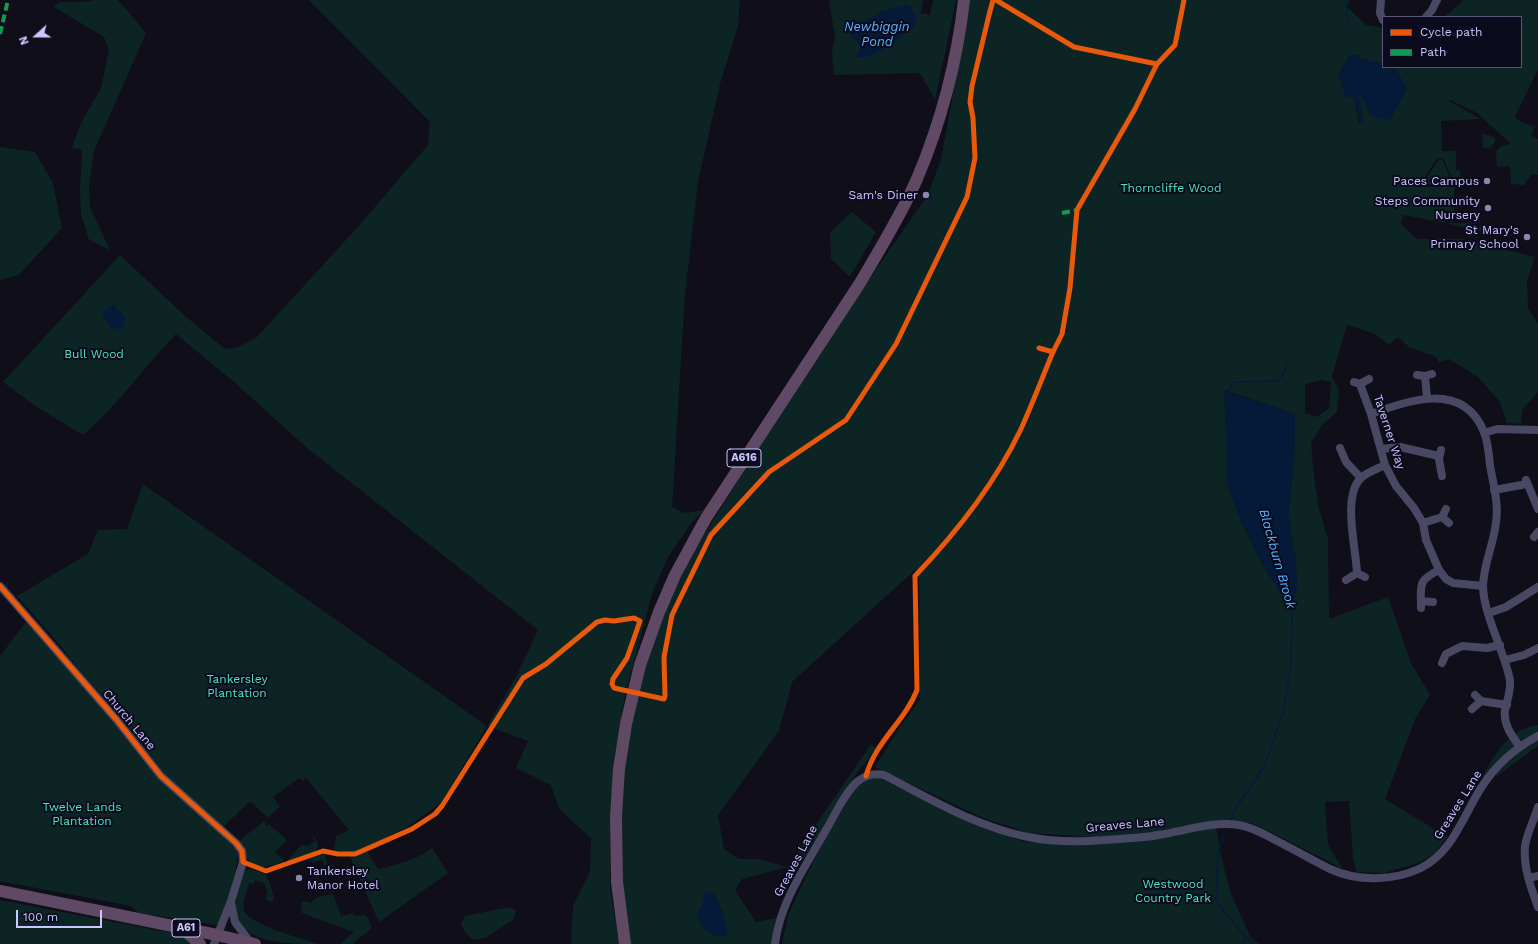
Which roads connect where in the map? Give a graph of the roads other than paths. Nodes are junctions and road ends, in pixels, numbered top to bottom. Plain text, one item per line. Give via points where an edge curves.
1 (964, 0) edge
2 (1381, 0) edge
3 (1436, 0) edge
4 (1427, 16) edge
5 (1382, 18) edge
6 (1425, 375) dead end
7 (1369, 378) dead end
8 (1427, 398) junction
9 (1371, 414) junction
10 (1538, 430) edge
11 (1484, 433) junction
12 (1340, 448) dead end
13 (1381, 449) junction
14 (1385, 465) junction
15 (1442, 476) dead end
16 (1361, 478) junction
17 (1494, 490) junction
18 (1446, 509) dead end
19 (1538, 509) edge
20 (1442, 517) junction
21 (1449, 523) dead end
22 (1423, 524) junction
23 (1439, 570) junction
24 (1357, 573) junction
25 (1365, 577) dead end
26 (1346, 580) dead end
27 (0, 586) edge
28 (1483, 586) junction
29 (1538, 587) edge
30 (1433, 602) dead end
31 (1489, 613) junction
32 (1500, 645) junction
33 (1538, 648) edge
34 (1505, 660) junction
35 (1442, 663) dead end
36 (1507, 705) junction
37 (1472, 709) dead end
38 (1538, 736) edge
39 (1520, 747) junction
40 (1538, 807) edge
41 (1538, 876) edge
42 (1529, 878) junction
43 (0, 891) edge
44 (231, 901) junction
45 (1538, 907) edge
46 (181, 927) junction
47 (220, 940) edge
48 (200, 944) edge
49 (253, 944) edge
50 (625, 944) edge
51 (775, 944) edge

1 - 50 highway, A616 via 944,102 905,204 860,283 706,518 674,575 659,612 640,665 626,724 619,769 616,816 617,882
2 - 5 street
3 - 4 street
6 - 8 street
7 - 9 street, Taverner Way via 1357,383
8 - 9 street via 1398,404
8 - 11 street via 1447,400 1463,406 1477,420
9 - 13 street, Taverner Way
10 - 11 street via 1497,429
11 - 17 street
12 - 16 street via 1343,464
13 - 14 street, Taverner Way
13 - 15 street via 1400,446 1440,453
14 - 16 street
14 - 22 street, Taverner Way via 1396,486
16 - 24 street via 1353,491 1350,510
17 - 19 street via 1527,482
17 - 28 street via 1497,503 1496,522
18 - 20 street
20 - 21 street
20 - 22 street
22 - 23 street, Taverner Way via 1426,540
23 - 28 street, Taverner Way via 1453,583
23 - 30 street via 1424,579 1420,588 1421,605
24 - 25 street
24 - 26 street
27 - 44 street, Church Lane via 116,719 161,776 240,848 243,862
28 - 31 street
29 - 31 street via 1506,607
31 - 32 street
32 - 34 street
32 - 35 street via 1487,648 1462,646 1447,649
33 - 34 street
34 - 36 street via 1511,687
36 - 37 street via 1478,698
36 - 39 street via 1507,725
38 - 39 street, Greaves Lane
39 - 51 street, Greaves Lane via 1506,758 1487,780 1448,847 1421,868 1383,878 1369,878 1332,870 1247,827 1223,824 1157,836 1096,842 1028,837 953,811 884,776 871,774 859,781 848,793 798,879 782,913
40 - 42 street via 1525,846
41 - 42 street
42 - 45 street
43 - 46 highway, A61
44 - 47 street, Church Lane
44 - 49 street, Church Lane via 235,922
46 - 47 highway, A61
46 - 48 highway
47 - 49 highway, A61

